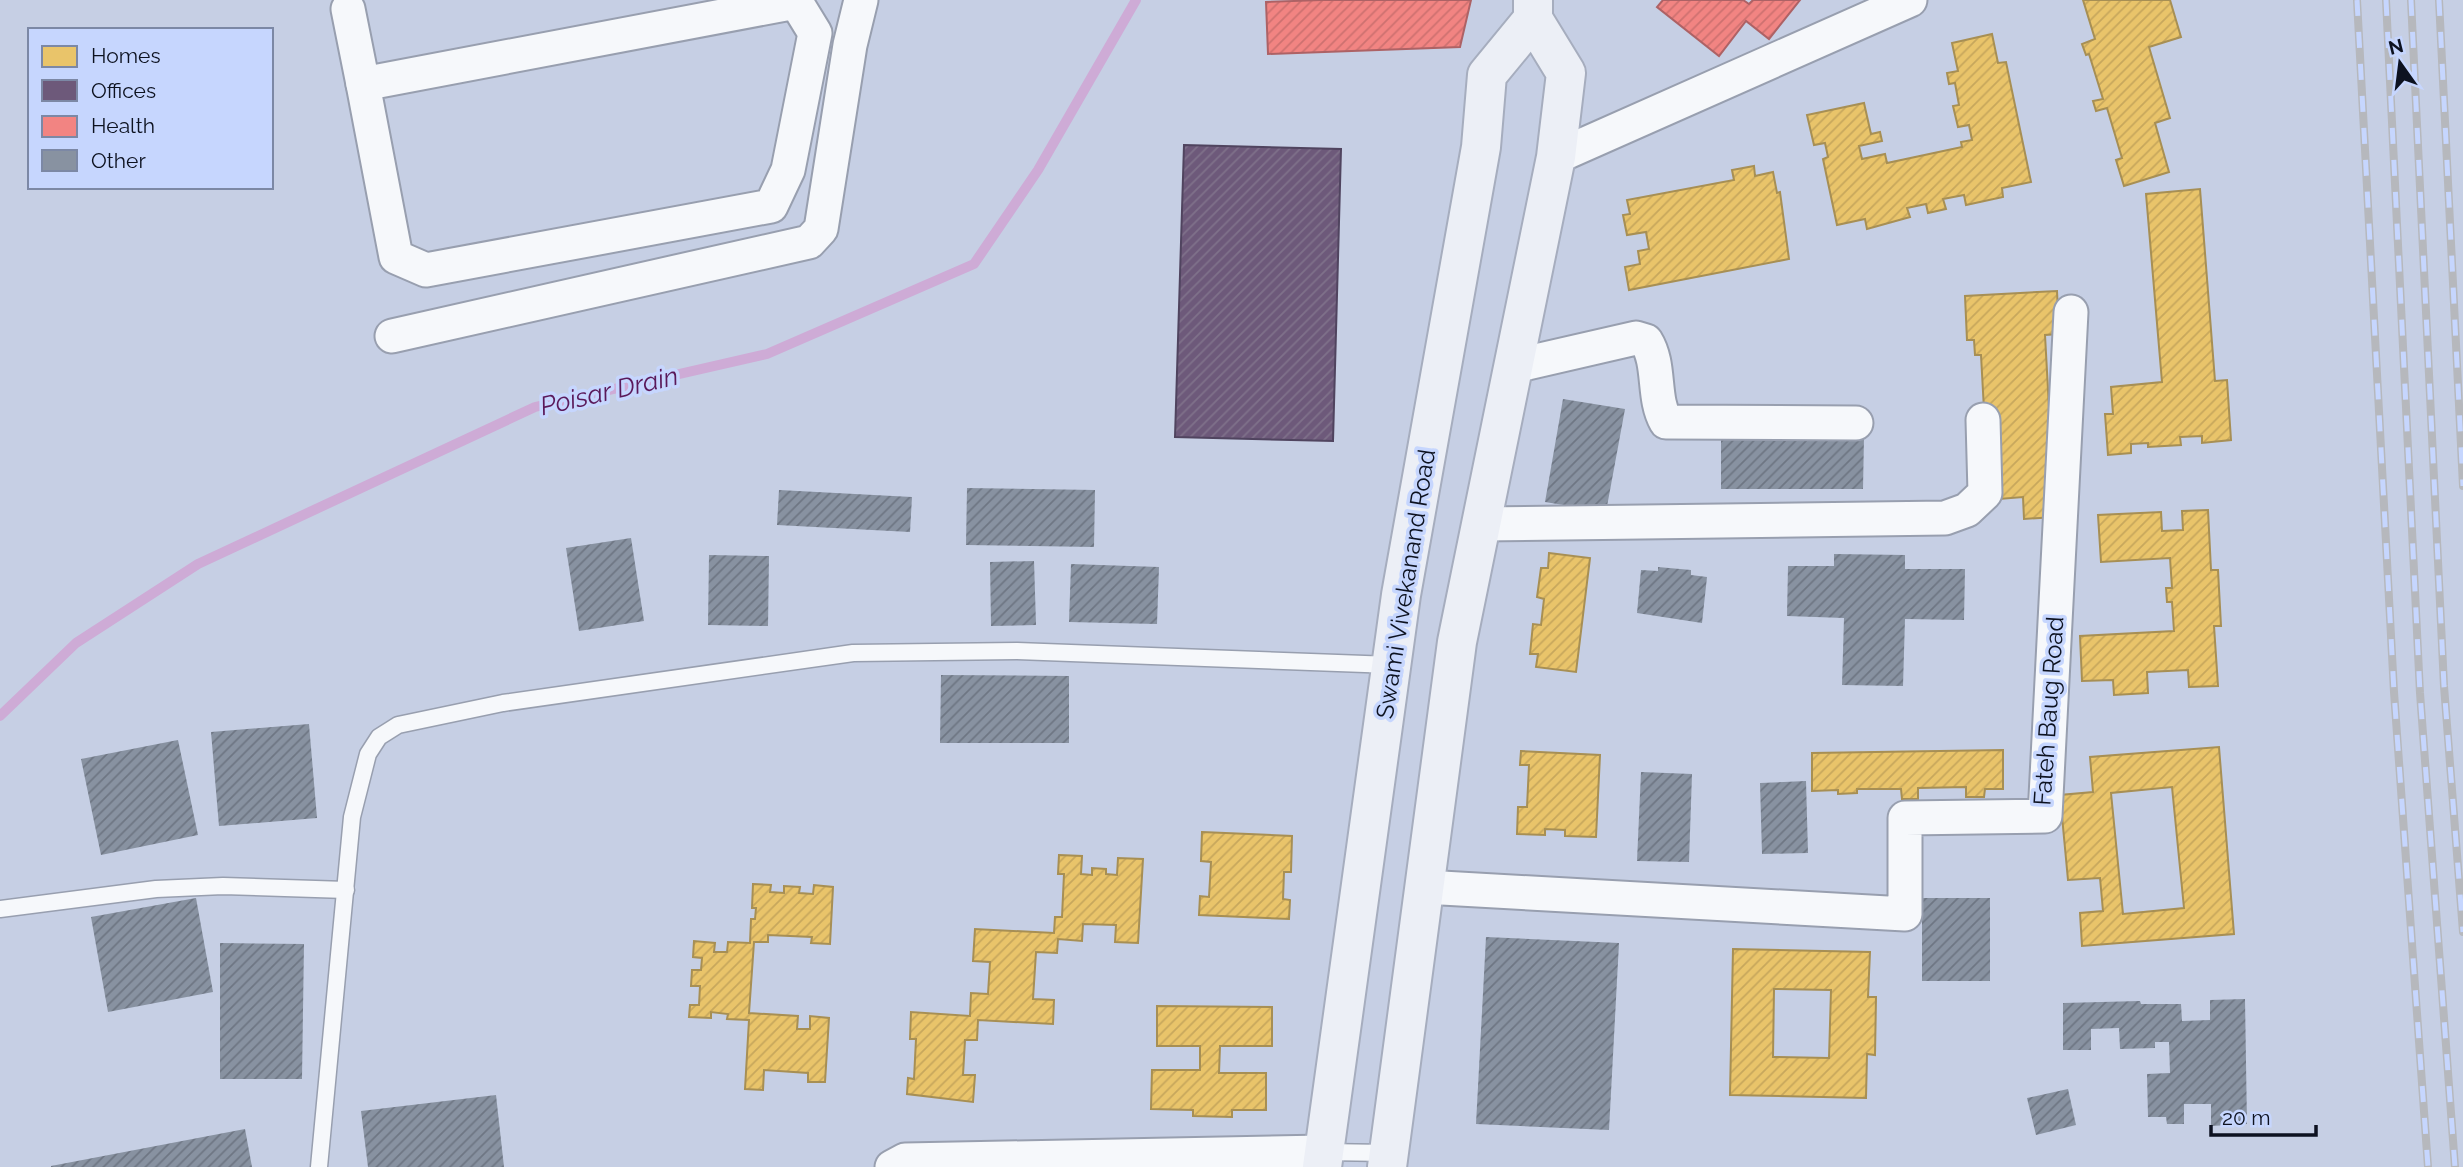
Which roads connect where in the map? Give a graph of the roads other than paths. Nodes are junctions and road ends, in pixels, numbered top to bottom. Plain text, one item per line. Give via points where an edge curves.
1 (861, 0) edge
2 (1910, 0) edge
3 (796, 1) edge
4 (348, 9) dead end
5 (1533, 9) edge
6 (363, 83) junction
7 (1556, 157) junction
8 (2071, 312) dead end
9 (392, 336) dead end
10 (1514, 366) junction
11 (1983, 420) dead end
12 (1856, 423) dead end
13 (1481, 524) junction
14 (1392, 665) junction
15 (1424, 887) junction
16 (346, 890) junction
17 (0, 909) edge
18 (1323, 1160) edge
19 (1388, 1160) edge
20 (319, 1167) edge
21 (892, 1167) edge

1 - 9 street via 821,229 809,242
2 - 7 street
3 - 6 street
3 - 6 street via 815,33 788,170 771,206 426,270 396,257
4 - 6 street
5 - 7 main road, Swami Vivekanand Road via 1566,73
5 - 14 main road, Swami Vivekanand Road via 1487,75 1480,147
7 - 10 main road, Swami Vivekanand Road
8 - 15 street, Fateh Baug Road via 2045,816 1905,818 1905,914
10 - 12 street via 1636,338 1646,341 1652,350 1660,411 1666,422
10 - 13 main road, Swami Vivekanand Road
11 - 13 street via 1985,494 1967,510 1945,518
13 - 15 main road, Swami Vivekanand Road via 1457,642
14 - 16 lane via 1017,651 853,653 503,703 398,725 379,737 368,754 352,817
14 - 18 main road, Swami Vivekanand Road
15 - 19 main road, Swami Vivekanand Road
16 - 17 lane via 156,889
16 - 20 lane
18 - 19 lane
18 - 21 street via 905,1160

